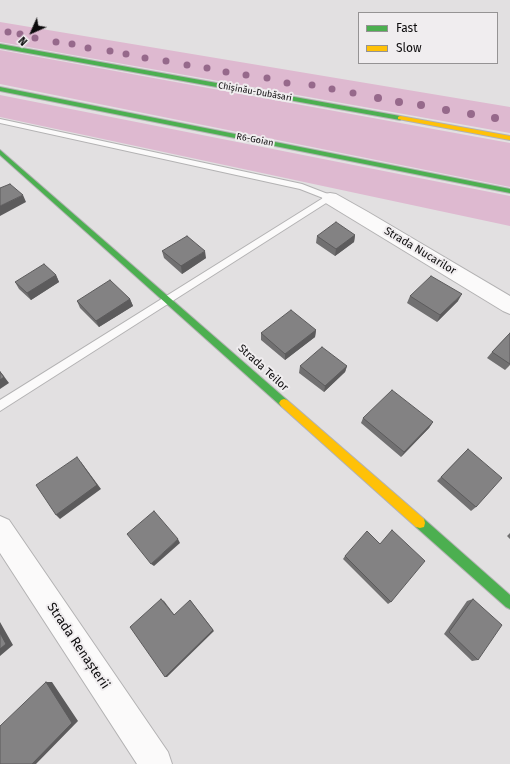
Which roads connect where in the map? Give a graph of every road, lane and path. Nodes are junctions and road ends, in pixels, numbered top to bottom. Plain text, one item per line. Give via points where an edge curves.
1 (0, 46) edge
2 (0, 89) edge
3 (0, 122) edge
4 (510, 138) edge
5 (0, 152) edge
6 (510, 191) edge
7 (330, 198) junction
8 (168, 300) junction
9 (510, 306) edge
10 (0, 406) edge
11 (0, 529) edge
12 (510, 603) edge
13 (156, 764) edge

1 - 4 main road, Chișinău-Dubăsari
2 - 6 main road, R6-Goian
3 - 7 lane via 302,187
5 - 8 main road, Strada Teilor
7 - 8 lane
7 - 9 street, Strada Nucarilor
8 - 10 lane
8 - 12 main road, Strada Teilor
11 - 13 street, Strada Renașterii

